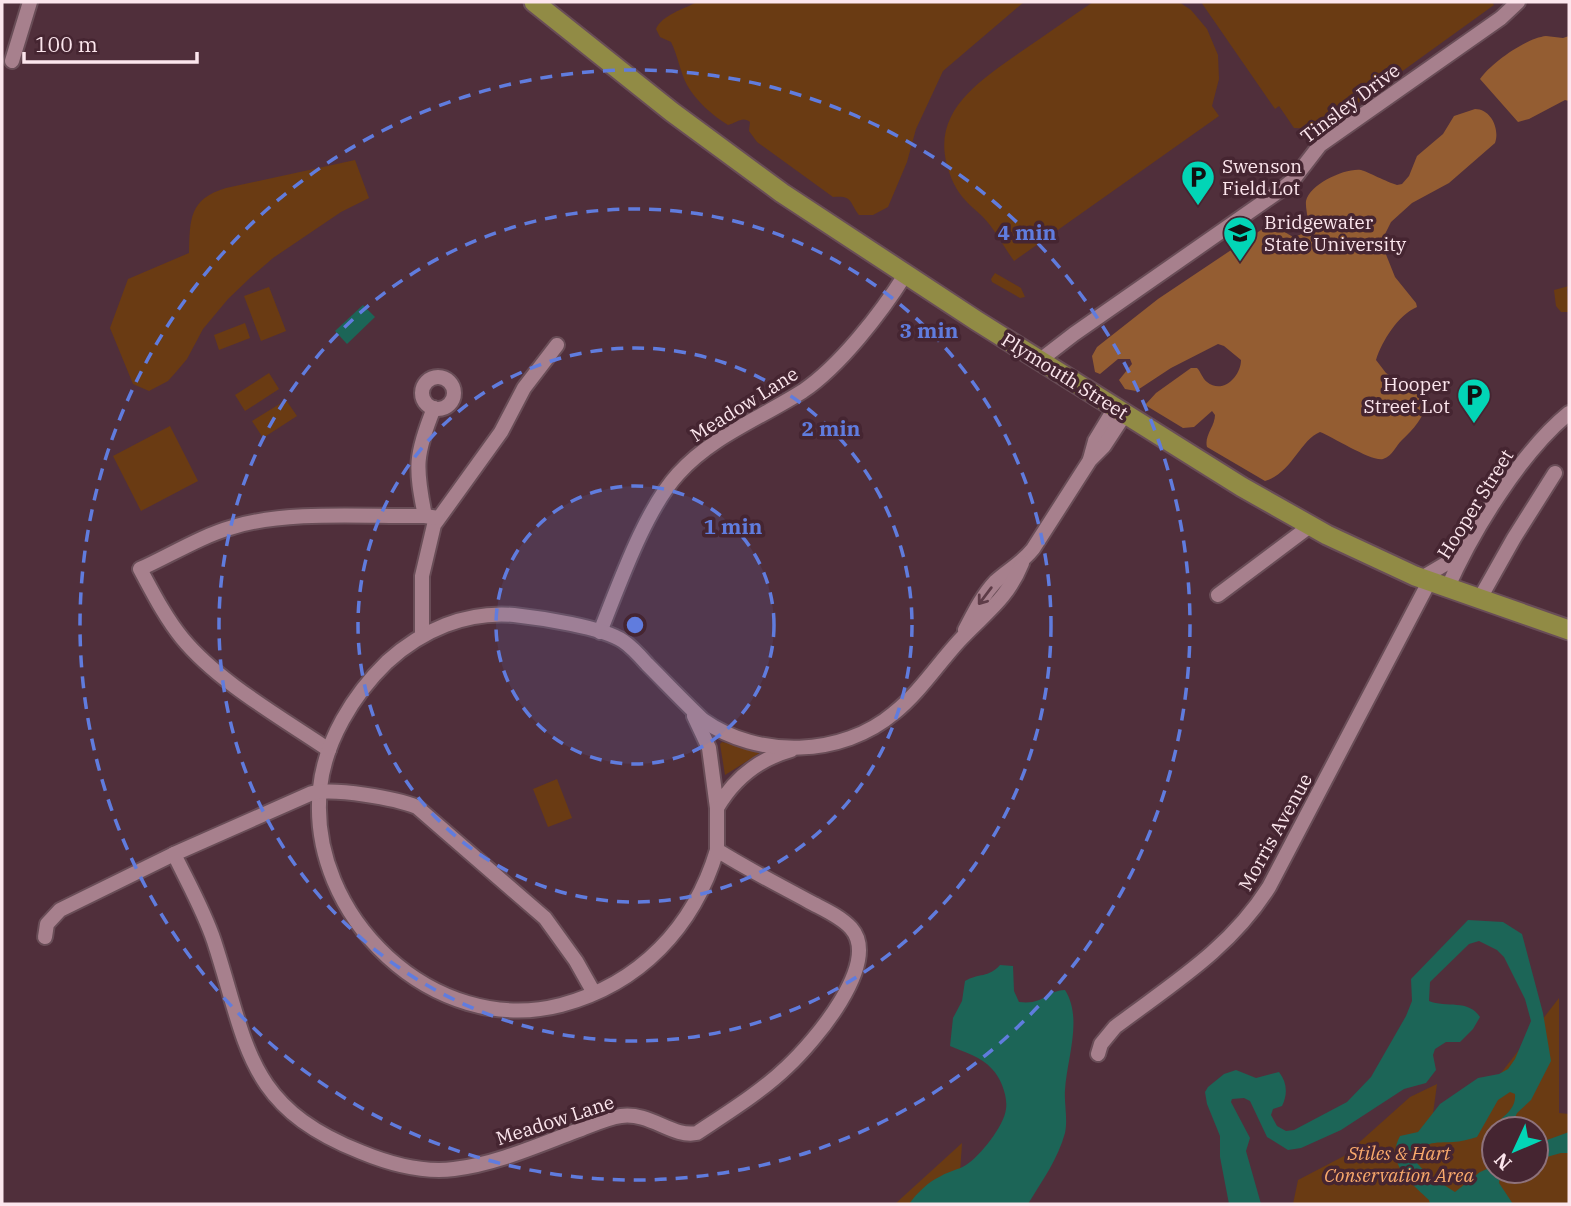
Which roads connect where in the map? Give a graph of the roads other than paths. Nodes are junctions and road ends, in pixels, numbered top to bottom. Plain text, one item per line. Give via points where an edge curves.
1 (30, 2) edge
2 (534, 2) edge
3 (1518, 2) edge
4 (12, 61) dead end
5 (905, 275) junction
6 (558, 345) dead end
7 (1039, 361) junction
8 (434, 408) dead end
9 (1120, 411) junction
10 (1569, 413) edge
11 (1536, 446) junction
12 (1555, 473) dead end
13 (432, 517) junction
14 (1310, 526) junction
15 (1432, 583) junction
16 (1218, 595) dead end
17 (1479, 600) junction
18 (1569, 629) edge
19 (600, 632) junction
20 (422, 635) junction
21 (684, 701) junction
22 (796, 749) junction
23 (329, 750) junction
24 (320, 791) junction
25 (717, 808) junction
26 (717, 850) junction
27 (174, 854) junction
28 (45, 937) dead end
29 (594, 993) junction
30 (1098, 1054) dead end

1 - 4 street
2 - 5 main road, Plymouth Street via 726,153
3 - 7 street, Tinsley Drive via 1320,145 1282,189
5 - 7 main road, Plymouth Street
5 - 19 street, Meadow Lane via 818,380 713,444 677,476 656,506
6 - 13 street via 524,388 501,432
7 - 9 main road, Plymouth Street
8 - 13 street via 418,461 418,482
9 - 14 main road, Plymouth Street
9 - 22 street via 1104,446 1022,563 996,581 960,640 906,703 884,721 843,741
10 - 11 street, Hooper Street
11 - 15 street via 1496,487
11 - 15 street, Hooper Street via 1460,562
12 - 17 street
13 - 20 street via 422,576
13 - 23 street via 299,517 243,524 141,569 165,615 195,653
14 - 15 main road, Plymouth Street
14 - 16 street
15 - 17 main road, Plymouth Street
15 - 30 street, Morris Avenue via 1258,905 1223,945 1115,1027
17 - 18 main road, Plymouth Street
19 - 20 street via 489,614
19 - 21 street via 627,644
20 - 23 street via 367,683
21 - 22 street via 715,728 770,746
21 - 25 street via 706,738
22 - 25 street via 770,758 742,776
23 - 24 street
24 - 27 street
24 - 29 street via 399,800 417,807 545,918
24 - 29 street via 322,836 341,893 369,937 406,973 451,998 499,1009 543,1008
25 - 26 street
26 - 27 street, Meadow Lane via 837,917 858,939 853,981 799,1055 771,1081 697,1133 687,1135 647,1118 621,1116 510,1155 441,1170 399,1165 354,1150 303,1122 273,1094 247,1049 211,933
26 - 29 street via 695,901 663,947 648,963
27 - 28 street via 60,910 47,924

